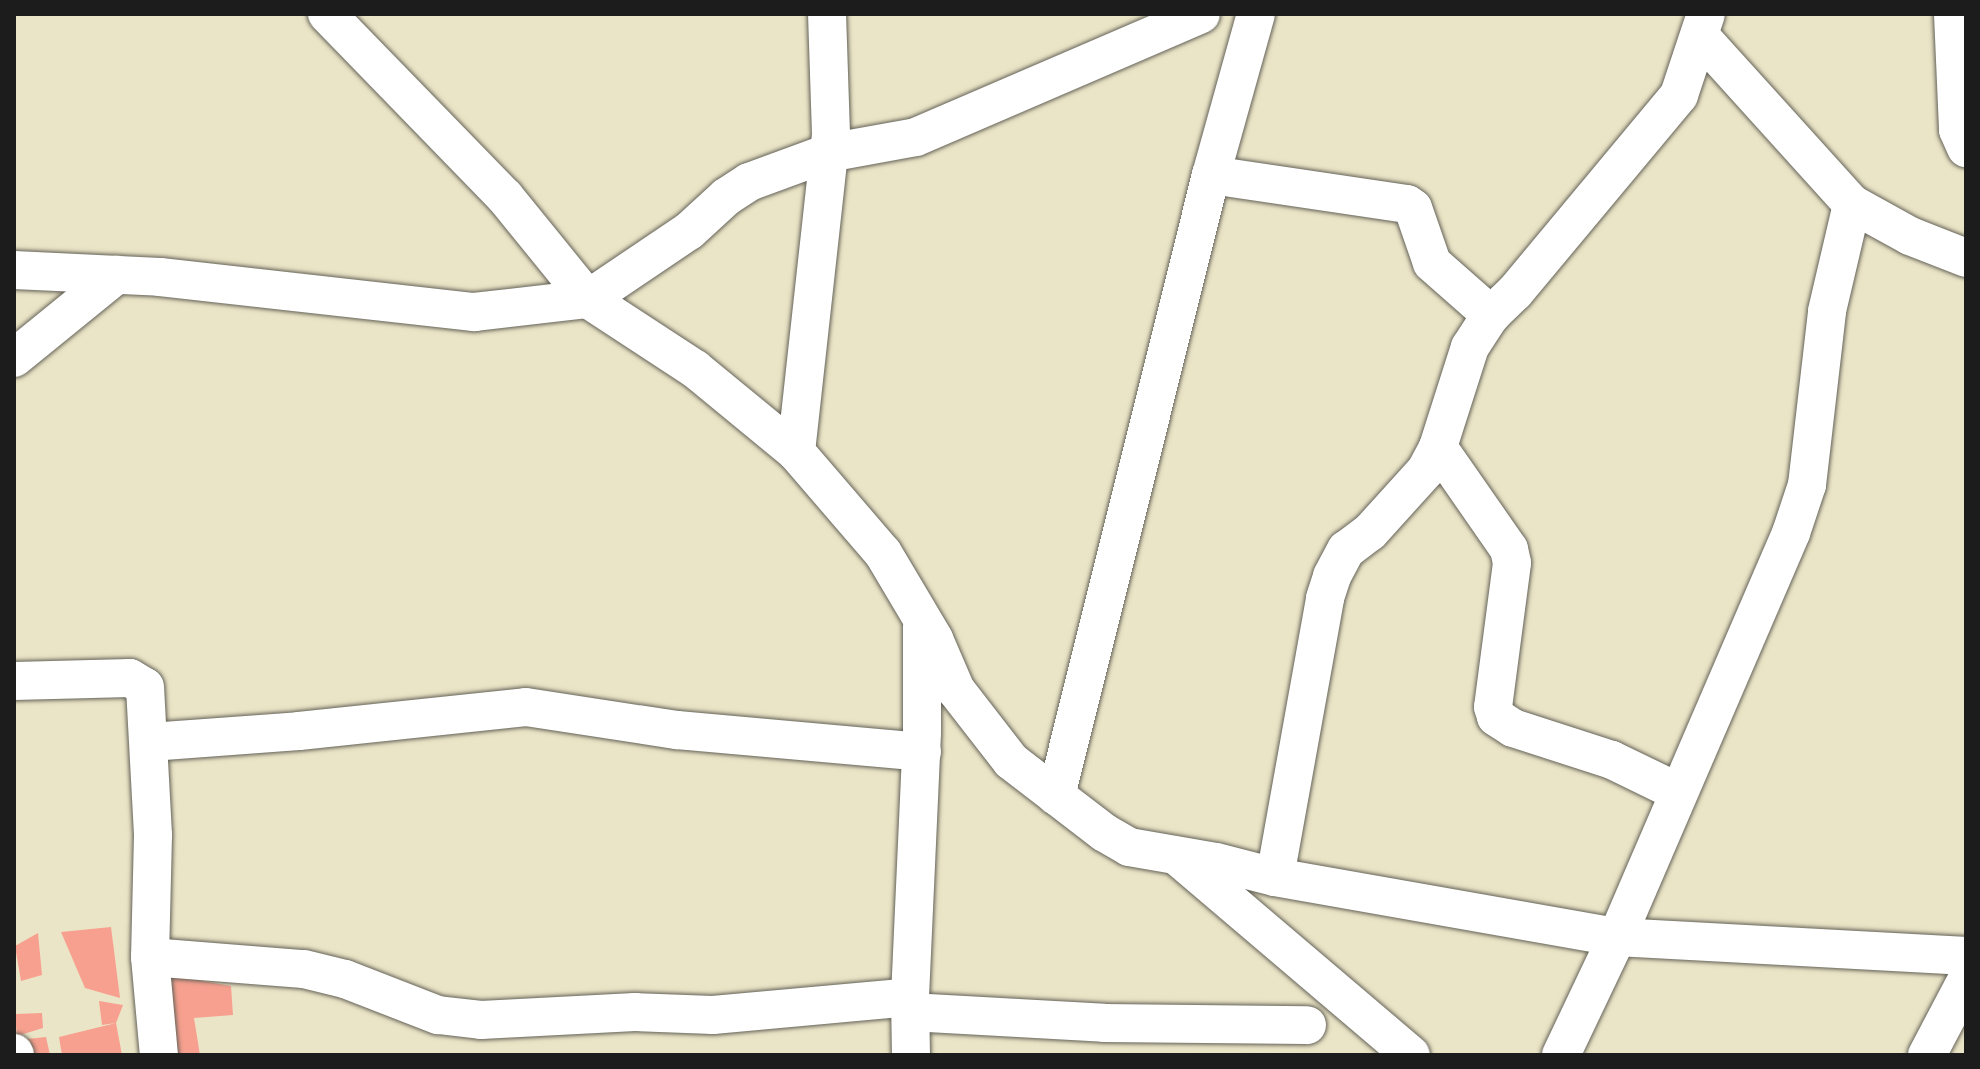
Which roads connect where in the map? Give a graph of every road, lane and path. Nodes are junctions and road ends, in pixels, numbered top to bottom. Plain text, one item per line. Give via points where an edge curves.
1 (327, 14) edge
2 (827, 14) edge
3 (1147, 14) edge
4 (1256, 14) edge
5 (1953, 14) edge
6 (1193, 18) edge
7 (1704, 25) edge
8 (1966, 148) edge
9 (828, 153) junction
10 (1211, 175) junction
11 (1852, 204) junction
12 (1966, 258) edge
13 (14, 270) edge
14 (116, 275) junction
15 (588, 299) junction
16 (1491, 315) junction
17 (14, 358) edge
18 (1438, 447) junction
19 (796, 452) junction
20 (922, 618) junction
21 (14, 681) edge
22 (150, 742) junction
23 (922, 752) junction
24 (1678, 792) junction
25 (1056, 796) junction
26 (1177, 856) junction
27 (1275, 877) junction
28 (1617, 937) junction
29 (1966, 956) edge
30 (150, 957) junction
31 (1317, 977) junction
32 (1966, 981) edge
33 (910, 1004) junction
34 (1303, 1040) edge
35 (159, 1055) edge
36 (911, 1055) edge
37 (1411, 1055) edge
38 (1561, 1055) edge
39 (1927, 1055) edge

1 - 15 street via 505,197
2 - 9 street
3 - 6 street
4 - 10 street
5 - 8 street via 1958,130
6 - 9 street via 916,137
7 - 11 street
7 - 16 street via 1679,95
9 - 15 street via 749,182 689,231
9 - 19 street
10 - 16 street via 1407,204 1432,263
10 - 25 street
11 - 12 street via 1910,236
11 - 24 street via 1827,311 1807,485
13 - 14 street
14 - 15 street via 474,312
14 - 17 street
15 - 19 street via 695,369
16 - 18 street via 1470,347
18 - 24 street via 1509,549 1512,563 1493,707 1496,717 1513,728 1612,760
18 - 27 street via 1426,470 1370,532 1346,550 1332,576
19 - 20 street via 883,553
20 - 23 street
20 - 25 street via 956,690 1011,761
21 - 22 street via 139,682 148,701
22 - 23 street via 526,707 677,730
22 - 30 street
23 - 33 street
24 - 28 street
25 - 26 street via 1129,847
26 - 27 street
26 - 31 street
27 - 28 street
28 - 29 street
28 - 38 street
30 - 33 street via 304,969 438,1015 481,1020
30 - 35 street
31 - 34 street
31 - 37 street
32 - 39 street
33 - 34 street
33 - 36 street

